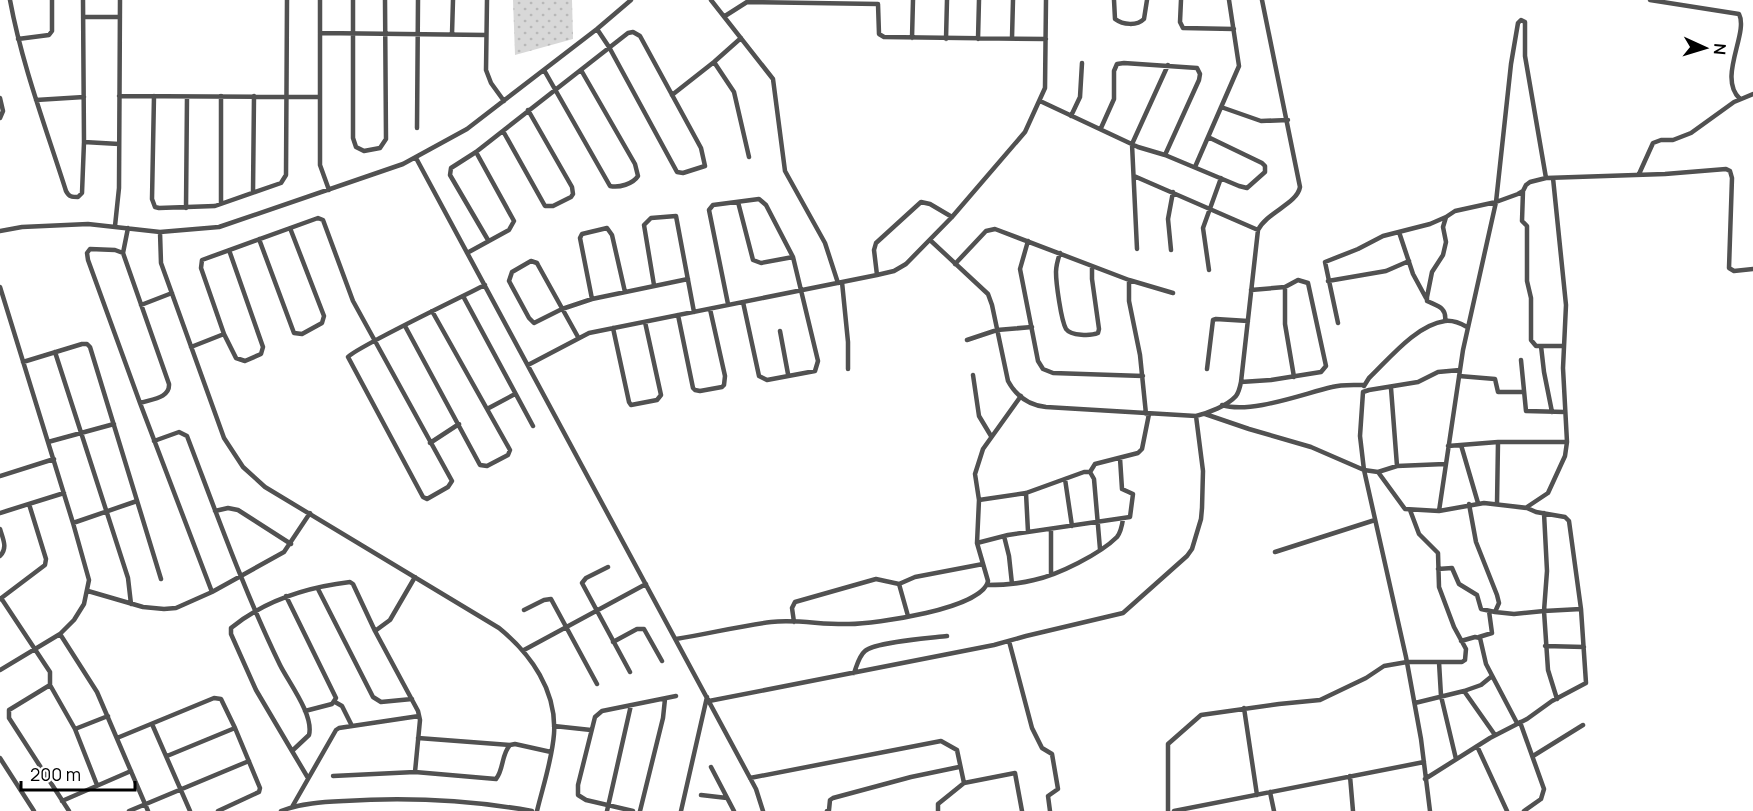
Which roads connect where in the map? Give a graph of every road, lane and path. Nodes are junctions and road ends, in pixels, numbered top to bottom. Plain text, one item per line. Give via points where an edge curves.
1 (10, 0) edge
2 (52, 0) edge
3 (84, 0) edge
4 (120, 0) edge
5 (287, 0) edge
6 (320, 0) edge
7 (353, 0) edge
8 (385, 0) edge
9 (418, 0) edge
10 (453, 0) edge
11 (487, 0) edge
12 (631, 0) edge
13 (711, 0) edge
14 (913, 0) edge
15 (946, 0) edge
16 (979, 0) edge
17 (1013, 0) edge
18 (1046, 0) edge
19 (1114, 0) edge
20 (1147, 0) edge
21 (1181, 0) edge
22 (1229, 0) edge
23 (1262, 0) edge
24 (1650, 0) edge
25 (747, 1) edge
26 (780, 1) edge
27 (814, 1) edge
28 (845, 2) edge
29 (878, 2) edge
30 (725, 16) junction
31 (83, 17) junction
32 (120, 17) junction
33 (597, 29) junction
34 (1234, 29) junction
35 (320, 33) junction
36 (353, 33) junction
37 (384, 34) junction
38 (418, 34) junction
39 (452, 34) junction
40 (486, 34) junction
41 (741, 38) junction
42 (912, 38) junction
43 (1012, 38) junction
44 (18, 39) junction
45 (946, 39) junction
46 (978, 39) junction
47 (1046, 39) junction
48 (609, 47) junction
49 (714, 62) junction
50 (1082, 63) dead end
51 (1168, 65) junction
52 (544, 70) junction
53 (581, 70) junction
54 (555, 89) junction
55 (1753, 94) edge
56 (672, 95) junction
57 (119, 96) junction
58 (154, 96) junction
59 (221, 96) junction
60 (254, 96) junction
61 (84, 97) junction
62 (188, 97) junction
63 (287, 97) junction
64 (320, 97) junction
65 (0, 98) edge
66 (1740, 99) junction
67 (36, 100) junction
68 (504, 101) junction
69 (1040, 101) junction
70 (1221, 106) junction
71 (528, 110) junction
72 (1071, 116) junction
73 (0, 118) edge
74 (1288, 120) junction
75 (417, 128) dead end
76 (1101, 128) junction
77 (503, 131) junction
78 (1208, 137) junction
79 (84, 142) junction
80 (119, 144) junction
81 (1132, 144) junction
82 (476, 152) junction
83 (1165, 155) junction
84 (749, 157) dead end
85 (416, 158) junction
86 (1195, 167) junction
87 (1640, 174) junction
88 (1134, 176) junction
89 (1221, 178) junction
90 (1546, 178) junction
91 (1553, 178) junction
92 (329, 190) junction
93 (1523, 191) junction
94 (253, 192) junction
95 (1173, 192) junction
96 (738, 202) junction
97 (1496, 202) junction
98 (221, 203) junction
99 (186, 208) junction
100 (1209, 208) junction
101 (952, 217) junction
102 (1446, 217) junction
103 (115, 226) junction
104 (128, 228) junction
105 (290, 228) junction
106 (1258, 230) junction
107 (0, 231) edge
108 (160, 232) junction
109 (1399, 232) junction
110 (259, 239) junction
111 (488, 240) junction
112 (930, 240) junction
113 (1028, 241) junction
114 (1137, 249) dead end
115 (229, 250) junction
116 (1171, 250) dead end
117 (123, 253) junction
118 (468, 253) junction
119 (1060, 253) junction
120 (794, 257) junction
121 (1408, 261) junction
122 (955, 264) junction
123 (1092, 266) junction
124 (1753, 269) edge
125 (1209, 270) dead end
126 (877, 275) junction
127 (688, 279) junction
128 (1129, 280) junction
129 (1328, 281) junction
130 (840, 283) junction
131 (485, 285) junction
132 (654, 285) junction
133 (0, 287) edge
134 (1285, 287) junction
135 (1251, 290) junction
136 (802, 291) junction
137 (625, 292) junction
138 (172, 293) junction
139 (1173, 293) dead end
140 (463, 296) junction
141 (592, 299) junction
142 (1427, 301) junction
143 (743, 302) junction
144 (728, 304) junction
145 (141, 305) junction
146 (562, 309) junction
147 (710, 309) junction
148 (432, 311) junction
149 (694, 312) junction
150 (678, 315) junction
151 (1248, 321) junction
152 (1445, 321) junction
153 (645, 322) junction
154 (1338, 323) dead end
155 (405, 326) junction
156 (1032, 327) junction
157 (1467, 327) junction
158 (613, 328) junction
159 (997, 330) junction
160 (780, 331) dead end
161 (224, 334) junction
162 (578, 337) junction
163 (967, 340) dead end
164 (374, 341) junction
165 (191, 346) junction
166 (1541, 346) junction
167 (1563, 346) junction
168 (55, 352) junction
169 (1521, 360) dead end
170 (23, 362) junction
171 (528, 365) junction
172 (848, 369) dead end
173 (1208, 369) dead end
174 (1459, 373) junction
175 (788, 374) junction
176 (974, 375) dead end
177 (1143, 376) junction
178 (1293, 377) junction
179 (1241, 382) junction
180 (1364, 385) junction
181 (1390, 387) junction
182 (1363, 392) junction
183 (1524, 392) junction
184 (515, 394) junction
185 (1021, 396) junction
186 (140, 404) junction
187 (1222, 405) junction
188 (487, 409) junction
189 (1552, 412) junction
190 (1565, 412) junction
191 (1147, 414) junction
192 (1205, 414) junction
193 (1196, 416) junction
194 (114, 424) junction
195 (459, 424) junction
196 (533, 426) dead end
197 (81, 433) junction
198 (991, 436) junction
199 (154, 441) junction
200 (48, 442) junction
201 (1498, 442) junction
202 (1567, 442) junction
203 (430, 443) junction
204 (1461, 445) junction
205 (1448, 446) junction
206 (1120, 458) junction
207 (54, 459) junction
208 (1445, 464) junction
209 (1397, 466) junction
210 (1364, 470) junction
211 (1090, 472) junction
212 (1378, 472) junction
213 (0, 476) edge
214 (1065, 479) junction
215 (64, 493) junction
216 (1026, 493) junction
217 (979, 500) junction
218 (137, 501) junction
219 (1478, 503) junction
220 (29, 504) junction
221 (1469, 504) junction
222 (1497, 504) junction
223 (1527, 508) junction
224 (1410, 510) junction
225 (107, 511) junction
226 (215, 511) junction
227 (1439, 511) junction
228 (0, 513) edge
229 (310, 513) junction
230 (1544, 513) junction
231 (1123, 519) junction
232 (1375, 520) junction
233 (1097, 522) junction
234 (73, 523) junction
235 (1072, 526) junction
236 (0, 529) edge
237 (1051, 529) junction
238 (1028, 532) junction
239 (1004, 536) junction
240 (977, 543) junction
241 (291, 544) junction
242 (1100, 549) junction
243 (1275, 552) dead end
244 (0, 556) edge
245 (983, 564) junction
246 (608, 567) dead end
247 (1438, 569) junction
248 (242, 575) junction
249 (1051, 575) junction
250 (415, 577) junction
251 (161, 579) dead end
252 (646, 584) junction
253 (899, 584) junction
254 (1012, 584) junction
255 (987, 585) junction
256 (318, 589) junction
257 (88, 591) junction
258 (212, 592) junction
259 (286, 597) junction
260 (0, 598) edge
261 (131, 604) junction
262 (1581, 609) junction
263 (257, 610) junction
264 (524, 610) dead end
265 (597, 611) junction
266 (1489, 611) junction
267 (1544, 611) junction
268 (1495, 612) junction
269 (908, 616) junction
270 (794, 622) junction
271 (567, 627) junction
272 (375, 631) junction
273 (60, 634) junction
274 (947, 636) dead end
275 (1479, 637) junction
276 (676, 639) junction
277 (1461, 641) junction
278 (613, 642) junction
279 (1009, 642) junction
280 (1545, 646) junction
281 (1584, 647) junction
282 (33, 648) junction
283 (524, 650) junction
284 (662, 661) dead end
285 (1407, 662) junction
286 (1439, 662) junction
287 (0, 670) edge
288 (630, 672) dead end
289 (854, 673) junction
290 (1492, 676) junction
291 (597, 684) dead end
292 (50, 685) junction
293 (1464, 691) junction
294 (676, 696) dead end
295 (1441, 696) junction
296 (412, 699) junction
297 (665, 699) junction
298 (708, 699) junction
299 (1557, 699) junction
300 (335, 702) junction
301 (1415, 703) junction
302 (631, 705) junction
303 (1244, 708) junction
304 (305, 711) junction
305 (108, 716) junction
306 (419, 716) junction
307 (1519, 723) junction
308 (152, 724) junction
309 (351, 724) junction
310 (1583, 725) dead end
311 (554, 726) junction
312 (235, 728) junction
313 (75, 729) junction
314 (591, 730) junction
315 (1495, 735) junction
316 (117, 738) junction
317 (418, 738) junction
318 (510, 745) junction
319 (1477, 746) junction
320 (292, 751) junction
321 (551, 752) junction
322 (167, 756) junction
323 (1533, 756) junction
324 (0, 758) edge
325 (1456, 759) junction
326 (249, 761) junction
327 (1424, 762) junction
328 (711, 767) dead end
329 (959, 767) junction
330 (3, 768) edge
331 (131, 771) junction
332 (415, 772) junction
333 (333, 776) dead end
334 (1350, 776) junction
335 (308, 778) junction
336 (750, 778) junction
337 (1425, 779) junction
338 (964, 783) junction
339 (97, 785) junction
340 (180, 790) junction
341 (1270, 792) junction
342 (701, 795) dead end
343 (1257, 795) junction
344 (727, 798) junction
345 (62, 801) junction
346 (145, 804) junction
347 (608, 804) junction
348 (1214, 804) junction
349 (292, 807) junction
350 (34, 811) edge
351 (69, 811) edge
352 (129, 811) edge
353 (147, 811) edge
354 (189, 811) edge
355 (218, 811) edge
356 (281, 811) edge
357 (532, 811) edge
358 (537, 811) edge
359 (607, 811) edge
360 (633, 811) edge
361 (640, 811) edge
362 (681, 811) edge
363 (734, 811) edge
364 (763, 811) edge
365 (827, 811) edge
366 (938, 811) edge
367 (1022, 811) edge
368 (1050, 811) edge
369 (1168, 811) edge
370 (1174, 811) edge
371 (1214, 811) edge
372 (1274, 811) edge
373 (1353, 811) edge
374 (1430, 811) edge
375 (1507, 811) edge
376 (1524, 811) edge

1 - 44 street
2 - 44 street via 50,35
3 - 31 street
4 - 32 street
5 - 63 street
6 - 35 street
7 - 36 street
8 - 37 street
9 - 38 street
10 - 39 street
11 - 40 street
12 - 33 street
13 - 30 street
14 - 42 street
15 - 45 street
16 - 46 street
17 - 43 street
18 - 47 street
19 - 20 street via 1115,19 1136,24 1144,19
21 - 34 street via 1183,28
22 - 34 street
23 - 74 street
24 - 66 street via 1739,14 1733,89
25 - 26 street
25 - 30 street
26 - 27 street
27 - 28 street
28 - 29 street
29 - 42 street via 881,36
30 - 41 street
31 - 32 street
31 - 61 street
32 - 57 street
33 - 48 street
33 - 52 street
34 - 70 street via 1239,66
35 - 36 street
35 - 64 street
36 - 37 street
36 - 37 street via 353,138 356,147 364,151 380,148 386,138
37 - 38 street
38 - 39 street
38 - 75 street
39 - 40 street
40 - 68 street via 487,75
41 - 49 street
41 - 130 street via 773,79 785,171 825,243
42 - 45 street
43 - 46 street
43 - 47 street
44 - 67 street
45 - 46 street
47 - 69 street via 1046,83
48 - 53 street
48 - 56 street via 628,33 637,33
48 - 56 street via 674,168 683,173 705,166 706,161
49 - 56 street
49 - 84 street via 734,92
50 - 72 street via 1080,97
51 - 76 street via 1117,64 1114,99
51 - 81 street
51 - 83 street via 1197,68 1200,74
52 - 54 street
52 - 68 street
53 - 54 street
53 - 54 street via 635,164 638,176 634,181 610,186
54 - 71 street
55 - 66 street
57 - 58 street
57 - 80 street
58 - 62 street
58 - 99 street via 153,204 159,208
59 - 60 street
59 - 62 street
59 - 98 street
60 - 63 street
60 - 94 street
61 - 67 street
61 - 79 street
62 - 99 street
63 - 64 street
63 - 94 street via 286,178
64 - 92 street via 320,165
65 - 73 street
66 - 87 street via 1691,133 1653,143
67 - 79 street via 66,191 73,197 82,193
68 - 85 street via 467,129
69 - 72 street
69 - 101 street via 1022,137
70 - 74 street via 1261,121
70 - 78 street
71 - 77 street
71 - 77 street via 572,187 571,196 545,206
72 - 76 street
74 - 106 street via 1300,190 1263,221
76 - 81 street
77 - 82 street
78 - 86 street
78 - 89 street via 1265,165 1263,176 1247,188
79 - 80 street
80 - 103 street
81 - 83 street
81 - 88 street
82 - 111 street via 451,168 450,175
82 - 111 street via 514,221 509,230
83 - 86 street
85 - 92 street
85 - 118 street
86 - 89 street
87 - 91 street
87 - 124 street via 1730,171 1729,268
88 - 95 street
88 - 114 street
89 - 100 street
90 - 91 street
90 - 93 street via 1530,182
90 - 97 street via 1526,56 1525,22 1521,20
91 - 167 street via 1566,305
92 - 108 street via 219,227
93 - 97 street
93 - 166 street via 1531,340 1533,345
94 - 98 street
95 - 100 street
95 - 116 street via 1168,219
96 - 120 street via 764,202
96 - 120 street via 753,260 761,263
96 - 144 street via 713,205 708,215
97 - 102 street via 1455,211
97 - 157 street
98 - 99 street
100 - 106 street
100 - 125 street via 1203,234
101 - 112 street
101 - 126 street via 921,202 876,243
102 - 109 street
102 - 142 street via 1445,248 1432,272
103 - 104 street
103 - 107 street via 88,224
104 - 108 street
104 - 117 street
105 - 110 street
105 - 110 street via 324,316 322,323 302,334 294,333
105 - 164 street via 318,218 323,220 353,301
106 - 135 street
108 - 138 street via 160,258
109 - 121 street
109 - 129 street via 1326,261
110 - 115 street
111 - 118 street
112 - 122 street
112 - 126 street via 899,269
113 - 119 street
113 - 122 street via 990,229
113 - 156 street via 1020,268
115 - 161 street via 204,257 201,262
115 - 161 street via 263,350 239,360
117 - 145 street
117 - 186 street via 91,248 87,253
118 - 131 street
119 - 123 street
119 - 123 street via 1056,281 1064,323 1071,333 1092,335 1100,329
120 - 136 street
121 - 129 street via 1386,271
121 - 142 street
122 - 159 street via 988,294
123 - 128 street
126 - 130 street
127 - 132 street
127 - 132 street via 677,218 651,218 645,222 644,230
127 - 149 street
128 - 139 street
128 - 177 street via 1129,301
129 - 154 street
130 - 136 street
130 - 172 street
131 - 140 street
131 - 171 street
132 - 137 street
133 - 170 street
134 - 135 street
134 - 178 street via 1285,324
134 - 178 street via 1298,280 1308,283 1326,362 1321,372
135 - 151 street
136 - 143 street
136 - 175 street via 818,367
137 - 141 street
137 - 141 street via 612,236 603,227 580,238
138 - 145 street
138 - 165 street
140 - 148 street
140 - 184 street
141 - 146 street
142 - 152 street via 1442,308
143 - 144 street
143 - 175 street via 759,376 767,380
144 - 147 street
145 - 186 street via 169,388 166,395
146 - 146 street via 537,263 531,261 510,274 509,282 531,321 537,322
146 - 162 street
147 - 149 street
147 - 150 street via 725,376 722,387 700,391 693,387
148 - 155 street
148 - 188 street
149 - 150 street
150 - 153 street
151 - 173 street via 1213,320
151 - 179 street
152 - 157 street
152 - 180 street via 1406,342
153 - 158 street
153 - 158 street via 661,394 657,400 636,405 629,402
155 - 164 street
155 - 195 street
156 - 159 street
156 - 177 street via 1038,361 1047,372
157 - 174 street
158 - 162 street
159 - 163 street
159 - 185 street via 1008,381
160 - 175 street
161 - 165 street
162 - 171 street
164 - 203 street
164 - 203 street via 351,353 348,360 427,499 452,481
165 - 229 street via 233,454 259,483
166 - 167 street
166 - 189 street
167 - 190 street
168 - 170 street
168 - 194 street via 82,344 90,347
168 - 197 street
169 - 183 street
170 - 200 street
171 - 252 street
174 - 181 street via 1438,372 1418,382
174 - 183 street via 1495,379 1498,392
174 - 205 street
176 - 198 street via 979,416
177 - 191 street
178 - 179 street
179 - 187 street via 1236,396
180 - 182 street
180 - 187 street via 1331,387 1240,408
181 - 182 street
181 - 209 street
182 - 210 street via 1360,436
183 - 189 street via 1528,413
184 - 188 street
184 - 196 street
185 - 191 street via 1035,406
185 - 198 street
186 - 199 street
187 - 192 street
188 - 195 street via 510,450 508,455 487,466 480,465
189 - 190 street
190 - 202 street
191 - 193 street
191 - 206 street via 1142,450
192 - 193 street
192 - 210 street via 1311,447
193 - 279 street via 1203,471 1202,508 1187,556 1120,615
194 - 197 street
194 - 218 street
195 - 203 street
197 - 200 street
197 - 225 street
198 - 217 street via 980,454 975,474
199 - 226 street via 179,432 187,436
199 - 258 street
200 - 207 street
201 - 202 street
201 - 204 street
201 - 222 street
202 - 223 street via 1548,493
204 - 205 street
204 - 219 street
205 - 208 street
206 - 211 street via 1095,464
206 - 231 street via 1122,489 1133,495 1132,515
207 - 213 street
207 - 215 street
208 - 209 street
208 - 227 street
209 - 212 street
210 - 212 street
210 - 232 street
211 - 214 street
211 - 233 street
212 - 224 street via 1400,505
214 - 216 street
214 - 235 street
215 - 220 street
215 - 234 street
216 - 217 street
216 - 238 street
217 - 240 street
218 - 225 street
218 - 251 street
219 - 221 street
219 - 222 street
220 - 228 street
220 - 260 street via 45,566
221 - 227 street
221 - 268 street via 1476,542 1497,595
222 - 223 street
223 - 230 street
224 - 227 street
224 - 247 street via 1419,534 1438,554
225 - 234 street
225 - 261 street via 128,578
226 - 241 street via 235,508
226 - 248 street
229 - 241 street
229 - 250 street
230 - 262 street via 1569,521
230 - 267 street
231 - 233 street
231 - 242 street via 1116,537
232 - 243 street
232 - 285 street
233 - 235 street
233 - 242 street
234 - 257 street via 89,575
235 - 237 street
236 - 244 street via 5,547
237 - 238 street
237 - 249 street
238 - 239 street
239 - 240 street
239 - 254 street
240 - 245 street
241 - 248 street via 284,552
242 - 249 street
245 - 253 street via 915,577
245 - 255 street
246 - 265 street via 582,583
247 - 266 street via 1452,568 1459,584 1473,591 1481,609
247 - 277 street via 1439,587
248 - 258 street
248 - 263 street
249 - 254 street
250 - 272 street via 388,623
250 - 283 street via 499,628
252 - 265 street
252 - 276 street
253 - 269 street
253 - 270 street via 876,579 795,602
254 - 255 street
255 - 269 street via 974,596 947,608
256 - 259 street
256 - 272 street via 352,583
256 - 296 street via 373,697 381,702
257 - 261 street
257 - 273 street via 81,611
258 - 261 street via 172,609
259 - 263 street
259 - 300 street
260 - 282 street
262 - 267 street
262 - 281 street
263 - 304 street
263 - 320 street via 233,626 231,632 256,690
264 - 271 street via 551,599
265 - 271 street
265 - 278 street
266 - 268 street
266 - 275 street via 1492,633
267 - 268 street
267 - 280 street
269 - 270 street via 868,623
270 - 276 street via 770,622
271 - 283 street
271 - 291 street
272 - 296 street
273 - 282 street
273 - 305 street via 98,692
274 - 289 street via 868,648
275 - 277 street
275 - 290 street
276 - 298 street
277 - 286 street via 1467,653 1465,660
278 - 284 street via 644,629
278 - 288 street
279 - 289 street
279 - 368 street via 1034,732 1042,748 1053,757 1058,789 1048,795
280 - 281 street
280 - 299 street
281 - 299 street via 1586,683
282 - 287 street
282 - 292 street via 50,672
283 - 311 street via 544,684
285 - 286 street
285 - 301 street
285 - 303 street via 1383,666 1320,700
286 - 295 street
289 - 298 street
290 - 293 street
290 - 307 street
292 - 313 street
292 - 345 street via 8,713
293 - 295 street
293 - 315 street
294 - 297 street
295 - 301 street
295 - 325 street
296 - 306 street
297 - 302 street
297 - 361 street
298 - 336 street
298 - 362 street
299 - 307 street
300 - 304 street
300 - 309 street via 342,706
301 - 327 street
302 - 314 street via 602,711 595,717
302 - 347 street
303 - 343 street
303 - 369 street via 1201,715 1169,741
304 - 320 street via 309,735
305 - 313 street
305 - 316 street
306 - 309 street
306 - 317 street
307 - 315 street
307 - 323 street
308 - 312 street via 216,698 223,702
308 - 316 street
308 - 322 street
309 - 335 street via 336,730
310 - 323 street
311 - 314 street
311 - 321 street
312 - 322 street
312 - 326 street
313 - 339 street
314 - 347 street via 578,795
315 - 319 street
316 - 331 street
317 - 318 street
317 - 332 street
318 - 321 street
318 - 332 street via 496,779
319 - 325 street
319 - 375 street
320 - 335 street
321 - 358 street
322 - 340 street
323 - 376 street via 1544,789 1541,799
324 - 330 street
325 - 337 street
326 - 340 street
326 - 355 street via 258,792
327 - 334 street
327 - 337 street
328 - 344 street
329 - 336 street via 955,748 934,741
329 - 338 street
329 - 365 street via 833,798
330 - 350 street
331 - 339 street
331 - 346 street
332 - 333 street
334 - 341 street
334 - 373 street
335 - 349 street
336 - 364 street
337 - 374 street
338 - 366 street via 940,802
338 - 367 street via 1015,773
339 - 345 street
340 - 346 street
340 - 354 street
341 - 343 street
341 - 372 street
342 - 344 street
343 - 348 street
344 - 363 street
345 - 351 street
346 - 352 street
346 - 353 street
347 - 359 street
347 - 360 street
348 - 370 street
348 - 371 street
349 - 356 street
349 - 357 street via 387,798

